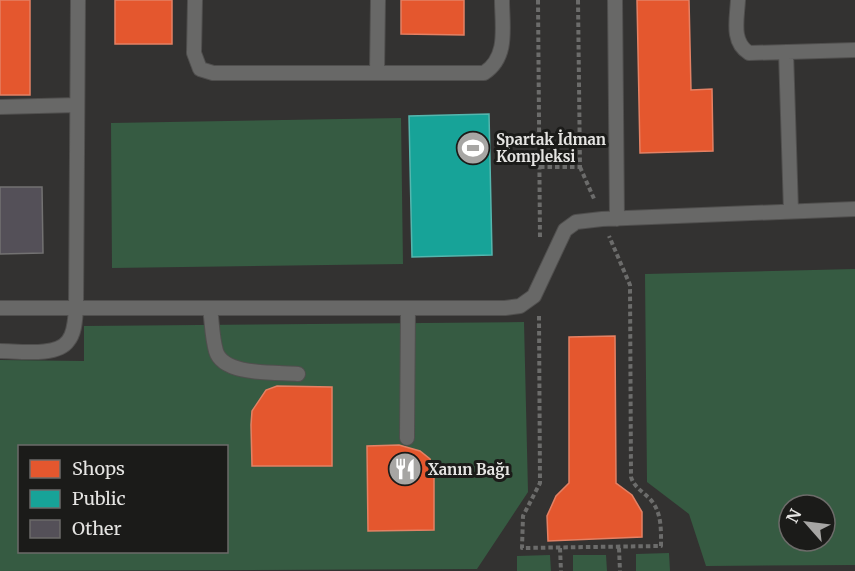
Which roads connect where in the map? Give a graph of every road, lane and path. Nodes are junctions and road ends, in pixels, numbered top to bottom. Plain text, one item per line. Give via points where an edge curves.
1 (78, 0) edge
2 (195, 0) edge
3 (378, 0) edge
4 (502, 0) edge
5 (538, 0) edge
6 (578, 0) edge
7 (615, 0) edge
8 (738, 0) edge
9 (855, 50) edge
10 (786, 52) junction
11 (377, 73) junction
12 (77, 105) junction
13 (0, 107) edge
14 (580, 166) junction
15 (855, 209) edge
16 (791, 211) junction
17 (602, 219) junction
18 (617, 219) junction
19 (0, 308) edge
20 (210, 308) junction
21 (408, 308) junction
22 (76, 309) junction
23 (539, 322) dead end
24 (0, 351) edge
25 (298, 374) dead end
26 (407, 438) dead end
27 (560, 548) junction
28 (619, 548) junction
29 (561, 571) edge
30 (620, 571) edge

1 - 12 lane
2 - 11 lane via 194,53 200,69 213,73
3 - 11 lane
4 - 11 lane via 500,57 484,73
5 - 14 path via 540,167
6 - 14 path
7 - 18 lane
8 - 10 lane via 737,40 742,49 749,53
9 - 10 lane
10 - 16 lane
12 - 13 lane
12 - 22 lane
14 - 17 path
15 - 16 lane
16 - 18 lane
17 - 18 lane
17 - 21 lane via 576,222 565,230 534,296 520,306
17 - 28 path via 630,285 631,477 633,484 652,501 661,522 661,546
19 - 22 lane
20 - 21 lane
20 - 22 lane
20 - 25 lane via 216,352 222,362 234,369
21 - 26 lane
22 - 24 lane via 68,342 51,351
23 - 27 path via 540,483 524,516 522,548
27 - 28 path
27 - 29 path
28 - 30 path

